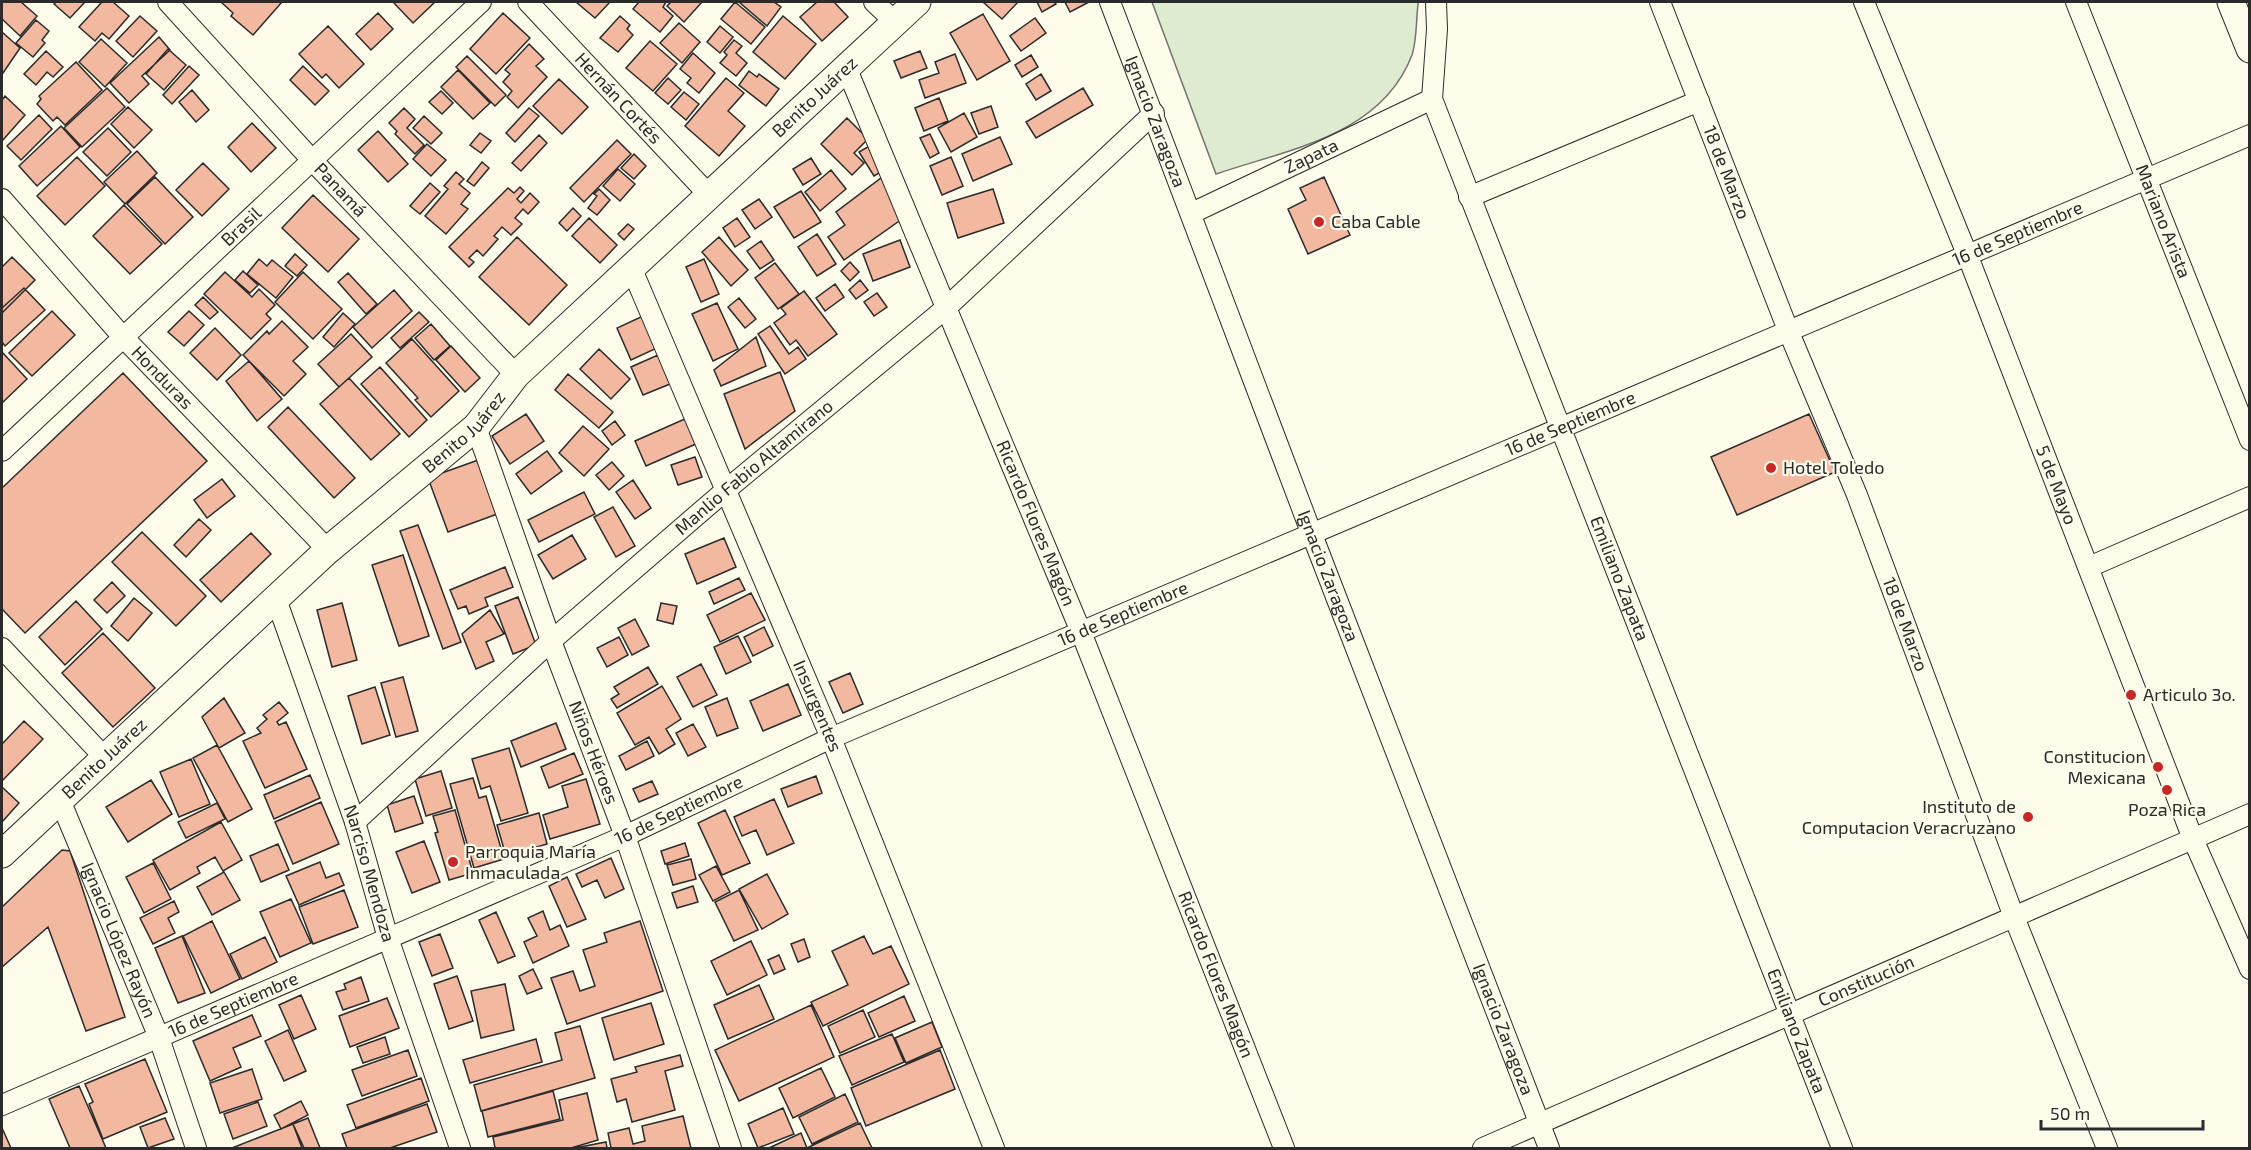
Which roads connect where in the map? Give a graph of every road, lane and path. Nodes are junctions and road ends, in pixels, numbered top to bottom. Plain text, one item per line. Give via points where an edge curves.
1 (168, 2) edge
2 (481, 2) edge
3 (528, 2) edge
4 (874, 2) edge
5 (916, 2) edge
6 (1110, 2) edge
7 (1436, 2) edge
8 (1660, 2) edge
9 (1864, 2) edge
10 (2076, 2) edge
11 (2231, 2) edge
12 (895, 22) junction
13 (2250, 49) edge
14 (846, 67) junction
15 (1432, 99) junction
16 (1699, 101) junction
17 (1154, 112) junction
18 (2250, 135) edge
19 (311, 159) junction
20 (2146, 179) junction
21 (709, 195) junction
22 (1469, 198) junction
23 (2, 200) edge
24 (1192, 213) junction
25 (1967, 254) junction
26 (631, 267) junction
27 (946, 308) junction
28 (1788, 330) junction
29 (122, 336) junction
30 (516, 375) junction
31 (476, 427) junction
32 (1559, 427) junction
33 (2250, 440) edge
34 (2, 451) edge
35 (726, 490) junction
36 (2250, 497) edge
37 (1311, 532) junction
38 (328, 550) junction
39 (2089, 567) junction
40 (276, 599) junction
41 (1081, 632) junction
42 (551, 641) junction
43 (2, 648) edge
44 (831, 738) junction
45 (105, 758) junction
46 (60, 800) junction
47 (2250, 814) edge
48 (355, 822) junction
49 (625, 836) junction
50 (2193, 839) junction
51 (2, 854) edge
52 (2014, 917) junction
53 (388, 938) junction
54 (2250, 969) edge
55 (1790, 1015) junction
56 (158, 1035) junction
57 (2, 1105) edge
58 (1540, 1124) junction
59 (196, 1149) edge
60 (460, 1149) edge
61 (731, 1149) edge
62 (994, 1149) edge
63 (1284, 1149) edge
64 (1483, 1149) edge
65 (1549, 1149) edge
66 (1842, 1149) edge
67 (2107, 1149) edge

1 - 19 street, Panamá
2 - 19 street, Brasil
3 - 21 street, Hernán Cortés
4 - 12 street
5 - 12 street, Benito Juárez
6 - 17 street, Ignacio Zaragoza
7 - 15 street, Emiliano Zapata
8 - 16 street, 18 de Marzo
9 - 25 street, 5 de Mayo
10 - 20 street, Mariano Arista
11 - 13 street
12 - 14 street, Benito Juárez
14 - 21 street, Benito Juárez
14 - 27 street, Ricardo Flores Magón
15 - 22 street, Emiliano Zapata
15 - 24 street, Zapata
16 - 22 street, 18 de Marzo
16 - 28 street, 18 de Marzo
17 - 24 street, Ignacio Zaragoza
17 - 27 street, Manlio Fabio Altamirano
18 - 20 street, 16 de Septiembre
19 - 29 street, Brasil
19 - 30 street, Panamá
20 - 25 street, 16 de Septiembre
20 - 33 street, Mariano Arista
21 - 26 street, Benito Juárez
22 - 32 street, Emiliano Zapata
23 - 29 street, Honduras
24 - 37 street, Ignacio Zaragoza
25 - 28 street, 16 de Septiembre
25 - 39 street, 5 de Mayo
26 - 30 street, Benito Juárez
26 - 35 street, Insurgentes
27 - 35 street, Manlio Fabio Altamirano
27 - 41 street, Ricardo Flores Magón
28 - 32 street, 16 de Septiembre
28 - 52 street, 18 de Marzo via 1857,495
29 - 34 street, Brasil
29 - 38 street, Honduras
30 - 31 street, Benito Juárez
31 - 38 street, Benito Juárez
31 - 42 street, Niños Héroes
32 - 37 street, 16 de Septiembre
32 - 55 street, Emiliano Zapata
35 - 42 street, Manlio Fabio Altamirano
35 - 44 street, Insurgentes
36 - 39 street
37 - 41 street, 16 de Septiembre
37 - 58 street, Ignacio Zaragoza
38 - 40 street, Benito Juárez
39 - 50 street, 5 de Mayo
40 - 45 street, Benito Juárez
40 - 48 street, Narciso Mendoza
41 - 44 street, 16 de Septiembre
41 - 63 street, Ricardo Flores Magón
42 - 48 street, Manlio Fabio Altamirano
42 - 49 street, Niños Héroes
43 - 45 street
44 - 49 street, 16 de Septiembre
44 - 62 street, Insurgentes
45 - 46 street, Benito Juárez
46 - 51 street, Benito Juárez
46 - 56 street, Ignacio López Rayón
47 - 50 street, Constitución
48 - 53 street, Narciso Mendoza
49 - 53 street, 16 de Septiembre
49 - 61 street, Niños Héroes
50 - 52 street, Constitución
50 - 54 street, 5 de Mayo
52 - 55 street, Constitución
52 - 67 street, 18 de Marzo
53 - 56 street, 16 de Septiembre
53 - 60 street, Narciso Mendoza
55 - 58 street, Constitución
55 - 66 street, Emiliano Zapata
56 - 57 street, 16 de Septiembre
56 - 59 street, Ignacio López Rayón
58 - 64 street, Constitución
58 - 65 street, Ignacio Zaragoza

